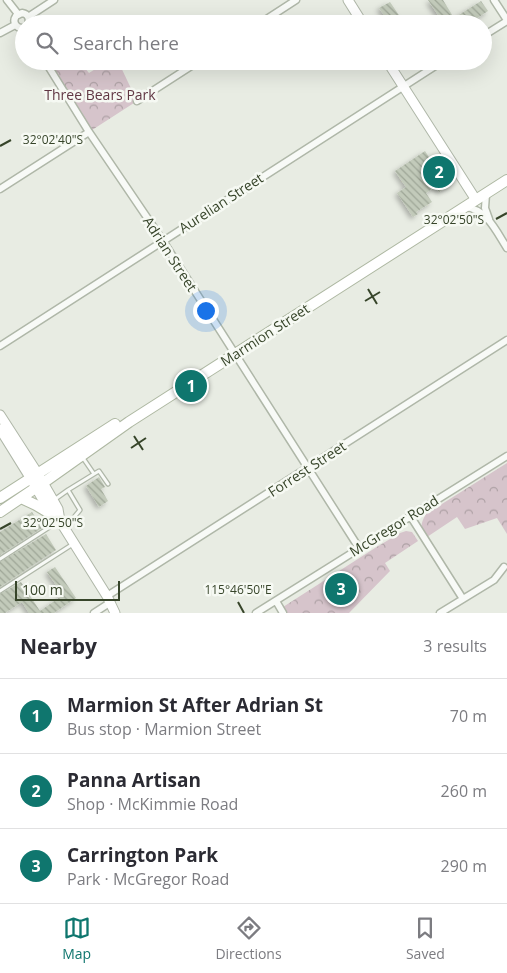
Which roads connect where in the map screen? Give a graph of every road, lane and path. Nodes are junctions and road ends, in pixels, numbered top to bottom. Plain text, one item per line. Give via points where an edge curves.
1 (7, 0) edge
2 (54, 0) edge
3 (296, 0) edge
4 (348, 0) edge
5 (494, 0) edge
6 (18, 14) joint
7 (24, 15) edge
8 (34, 15) edge
9 (273, 15) edge
10 (357, 15) edge
11 (15, 17) edge
12 (507, 21) edge
13 (15, 25) joint
14 (492, 30) edge
15 (0, 33) edge
16 (51, 70) edge
17 (186, 70) edge
18 (393, 70) edge
19 (430, 70) edge
20 (404, 87) junction
21 (137, 101) dead end
22 (89, 132) junction
23 (507, 172) edge
24 (507, 180) edge
25 (0, 190) edge
26 (486, 194) junction
27 (474, 197) junction
28 (464, 207) junction
29 (489, 220) junction
30 (163, 241) junction
31 (507, 248) edge
32 (507, 340) edge
33 (0, 346) edge
34 (233, 352) junction
35 (0, 415) edge
36 (0, 429) edge
37 (82, 455) junction
38 (507, 456) edge
39 (308, 468) junction
40 (94, 474) junction
41 (37, 481) junction
42 (108, 484) dead end
43 (68, 490) junction
44 (0, 498) edge
45 (21, 498) junction
46 (53, 500) junction
47 (0, 512) edge
48 (51, 514) junction
49 (411, 516) junction
50 (62, 525) junction
51 (74, 544) junction
52 (359, 548) junction
53 (0, 559) edge
54 (504, 567) dead end
55 (0, 591) edge
56 (109, 599) junction
57 (463, 599) junction
58 (276, 601) junction
59 (94, 613) edge
60 (115, 613) edge
61 (120, 613) edge
62 (256, 613) edge
63 (283, 613) edge
64 (440, 613) edge

1 - 6 street
2 - 8 street
3 - 9 street
4 - 10 main road
5 - 12 street
6 - 7 street
11 - 13 street
12 - 14 street
13 - 15 street
16 - 22 street, Adrian Street
17 - 21 street
18 - 20 main road
19 - 20 street, Aurelian Street
20 - 27 main road
20 - 30 street, Aurelian Street
22 - 25 street
22 - 30 street, Adrian Street
23 - 27 main road, Marmion Street
24 - 26 main road, Marmion Street
26 - 27 main road, Marmion Street
26 - 29 street via 485,208
27 - 28 main road, Marmion Street
27 - 34 main road, Marmion Street
28 - 29 street via 478,210
28 - 34 main road, Marmion Street
29 - 31 street
30 - 33 street, Aurelian Street
30 - 34 street, Adrian Street
32 - 39 street, Forrest Street
34 - 37 main road, Marmion Street
34 - 39 street, Adrian Street
34 - 41 main road, Marmion Street via 89,440
35 - 41 main road
36 - 41 main road
37 - 40 lane
37 - 41 main road, Marmion Street
38 - 49 street, McGregor Road
39 - 52 street, Adrian Street
39 - 56 street, Forrest Street
40 - 42 lane via 99,471
40 - 43 lane
41 - 44 main road, Marmion Street
41 - 45 main road, Marmion Street
41 - 46 main road
41 - 48 main road
43 - 46 lane
43 - 50 lane via 80,510
45 - 47 main road, Marmion Street
45 - 48 main road
46 - 50 main road
48 - 50 main road
49 - 52 street, McGregor Road
49 - 57 street
50 - 51 main road
50 - 53 lane
51 - 55 lane
51 - 56 main road
52 - 58 street, McGregor Road
54 - 57 street via 494,580
56 - 59 street, Forrest Street
56 - 60 main road
56 - 61 main road
57 - 64 street
58 - 62 street, McGregor Road
58 - 63 street

